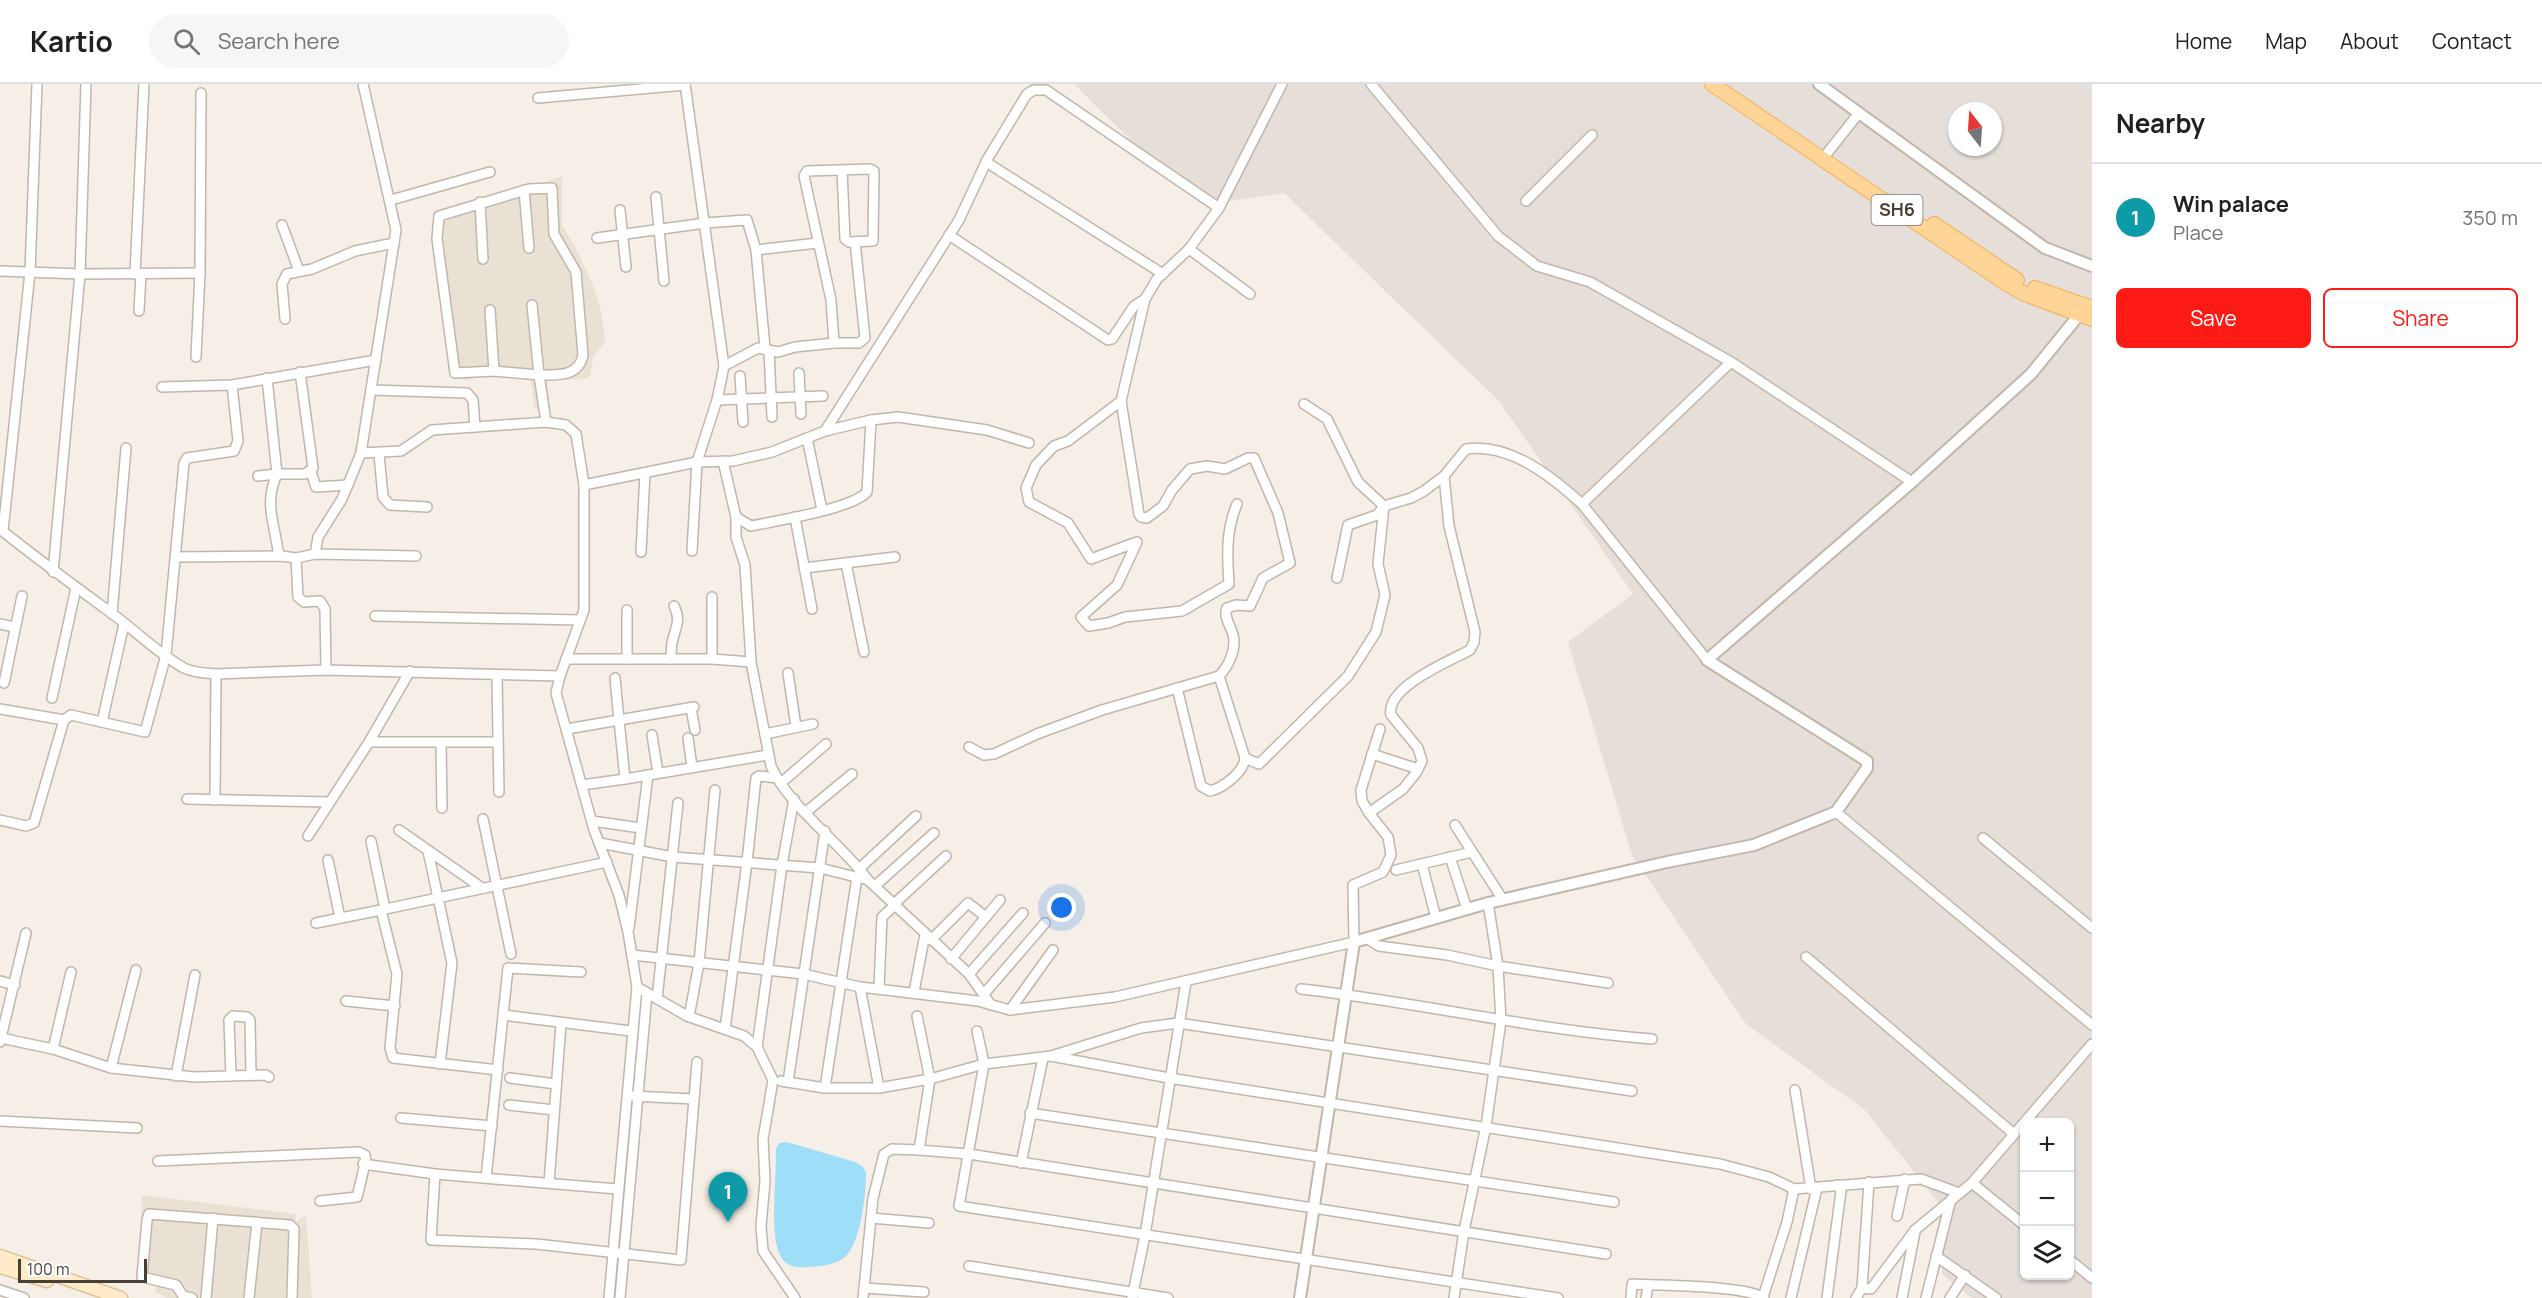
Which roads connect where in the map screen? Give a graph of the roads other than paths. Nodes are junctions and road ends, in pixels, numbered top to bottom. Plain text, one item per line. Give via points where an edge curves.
1 (37, 84) edge
2 (86, 84) edge
3 (144, 84) edge
4 (363, 84) edge
5 (1282, 84) edge
6 (1371, 84) edge
7 (1712, 84) edge
8 (1728, 84) edge
9 (1819, 84) edge
10 (685, 85) edge
11 (201, 93) dead end
12 (537, 98) dead end
13 (1859, 113) junction
14 (1592, 135) dead end
15 (1828, 152) junction
16 (986, 162) junction
17 (842, 170) junction
18 (490, 172) dead end
19 (524, 190) junction
20 (656, 197) dead end
21 (391, 200) junction
22 (1526, 201) dead end
23 (480, 202) junction
24 (1219, 208) junction
25 (620, 210) dead end
26 (705, 223) junction
27 (282, 225) dead end
28 (660, 229) junction
29 (622, 234) junction
30 (949, 235) junction
31 (597, 238) dead end
32 (855, 242) junction
33 (394, 243) junction
34 (818, 243) junction
35 (529, 248) dead end
36 (1189, 249) junction
37 (756, 250) junction
38 (483, 259) dead end
39 (2092, 266) edge
40 (626, 267) dead end
41 (0, 271) edge
42 (299, 271) junction
43 (30, 272) junction
44 (200, 273) junction
45 (80, 274) junction
46 (138, 274) junction
47 (1162, 274) junction
48 (664, 281) dead end
49 (1250, 294) dead end
50 (1145, 299) junction
51 (532, 305) dead end
52 (490, 310) dead end
53 (140, 311) dead end
54 (2087, 312) edge
55 (285, 319) dead end
56 (834, 343) junction
57 (767, 349) junction
58 (196, 357) dead end
59 (376, 360) junction
60 (1731, 362) junction
61 (724, 366) junction
62 (494, 371) junction
63 (300, 372) junction
64 (799, 373) dead end
65 (539, 375) junction
66 (740, 376) dead end
67 (267, 378) junction
68 (232, 385) junction
69 (162, 387) dead end
70 (371, 390) junction
71 (823, 396) dead end
72 (800, 397) junction
73 (771, 398) junction
74 (742, 399) junction
75 (717, 400) junction
76 (1121, 401) junction
77 (1304, 404) dead end
78 (801, 414) dead end
79 (772, 417) dead end
80 (871, 420) junction
81 (546, 422) junction
82 (743, 422) dead end
83 (476, 427) junction
84 (825, 431) junction
85 (807, 438) junction
86 (1029, 443) dead end
87 (126, 448) dead end
88 (361, 453) junction
89 (379, 454) junction
90 (723, 461) junction
91 (697, 462) junction
92 (311, 472) junction
93 (645, 473) junction
94 (277, 474) junction
95 (258, 476) dead end
96 (1444, 476) junction
97 (1911, 482) junction
98 (348, 484) junction
99 (584, 485) junction
100 (1238, 504) dead end
101 (1582, 504) junction
102 (1384, 506) junction
103 (427, 507) dead end
104 (822, 510) junction
105 (736, 517) junction
106 (795, 518) junction
107 (1, 530) edge
108 (692, 551) dead end
109 (641, 552) dead end
110 (315, 554) junction
111 (281, 556) junction
112 (416, 556) dead end
113 (176, 557) junction
114 (895, 557) dead end
115 (296, 558) junction
116 (846, 563) junction
117 (804, 568) junction
118 (53, 572) junction
119 (1337, 578) dead end
120 (76, 588) junction
121 (22, 596) dead end
122 (712, 597) dead end
123 (674, 606) dead end
124 (812, 609) dead end
125 (627, 610) dead end
126 (112, 614) junction
127 (375, 616) dead end
128 (580, 620) junction
129 (0, 624) edge
130 (124, 624) junction
131 (14, 627) junction
132 (864, 652) dead end
133 (166, 655) junction
134 (566, 659) junction
135 (627, 659) junction
136 (671, 659) junction
137 (712, 659) junction
138 (1707, 660) junction
139 (750, 662) junction
140 (326, 670) junction
141 (410, 671) junction
142 (216, 674) junction
143 (788, 674) dead end
144 (497, 675) junction
145 (560, 676) junction
146 (1219, 676) junction
147 (615, 678) dead end
148 (4, 683) dead end
149 (1177, 688) junction
150 (52, 698) dead end
151 (0, 709) edge
152 (64, 720) junction
153 (619, 720) junction
154 (102, 722) junction
155 (813, 724) dead end
156 (796, 727) junction
157 (567, 729) junction
158 (1380, 729) dead end
159 (695, 730) dead end
160 (765, 734) junction
161 (652, 735) dead end
162 (688, 738) dead end
163 (369, 742) junction
164 (441, 742) junction
165 (498, 742) junction
166 (826, 744) dead end
167 (969, 747) dead end
168 (1372, 754) junction
169 (768, 755) junction
170 (1245, 758) junction
171 (692, 767) junction
172 (1418, 769) junction
173 (653, 774) junction
174 (852, 774) dead end
175 (625, 779) junction
176 (779, 781) junction
177 (582, 785) junction
178 (715, 790) dead end
179 (499, 792) dead end
180 (188, 799) dead end
181 (794, 799) junction
182 (215, 800) junction
183 (328, 802) junction
184 (678, 803) dead end
185 (442, 808) dead end
186 (806, 812) junction
187 (1836, 812) junction
188 (1369, 813) junction
189 (916, 816) dead end
190 (483, 819) dead end
191 (0, 820) edge
192 (592, 821) junction
193 (1455, 825) dead end
194 (641, 828) junction
195 (399, 830) dead end
196 (825, 831) junction
197 (934, 833) dead end
198 (308, 836) dead end
199 (1983, 838) dead end
200 (371, 841) dead end
201 (600, 843) junction
202 (428, 850) junction
203 (638, 852) junction
204 (1472, 852) junction
205 (945, 856) dead end
206 (673, 857) junction
207 (1450, 857) junction
208 (328, 860) dead end
209 (708, 860) junction
210 (607, 862) junction
211 (747, 862) junction
212 (1422, 864) junction
213 (782, 865) junction
214 (820, 868) junction
215 (1396, 870) dead end
216 (858, 873) junction
217 (872, 883) junction
218 (497, 886) junction
219 (482, 888) junction
220 (438, 897) junction
221 (1000, 900) dead end
222 (1503, 900) junction
223 (1488, 903) junction
224 (894, 904) junction
225 (1467, 909) junction
226 (383, 910) junction
227 (1023, 914) dead end
228 (986, 917) junction
229 (340, 918) junction
230 (1436, 918) junction
231 (316, 922) dead end
232 (1045, 923) dead end
233 (2092, 928) edge
234 (628, 932) junction
235 (26, 933) dead end
236 (928, 937) junction
237 (1366, 938) junction
238 (1353, 942) junction
239 (1053, 950) dead end
240 (511, 954) dead end
241 (632, 955) junction
242 (1806, 957) dead end
243 (661, 958) junction
244 (951, 959) junction
245 (699, 963) junction
246 (1498, 966) junction
247 (734, 967) junction
248 (136, 970) dead end
249 (768, 970) junction
250 (71, 972) dead end
251 (580, 972) dead end
252 (803, 974) junction
253 (969, 974) junction
254 (195, 975) dead end
255 (0, 981) edge
256 (841, 981) junction
257 (1186, 982) junction
258 (1608, 983) dead end
259 (15, 985) junction
260 (637, 987) junction
261 (860, 987) junction
262 (879, 988) junction
263 (1300, 989) dead end
264 (914, 992) junction
265 (647, 993) junction
266 (984, 994) junction
267 (1345, 994) junction
268 (657, 999) junction
269 (346, 1001) dead end
270 (991, 1005) junction
271 (395, 1006) junction
272 (1010, 1010) junction
273 (503, 1016) junction
274 (917, 1016) dead end
275 (689, 1017) junction
276 (1501, 1021) junction
277 (1178, 1023) junction
278 (561, 1024) junction
279 (2092, 1025) edge
280 (725, 1029) junction
281 (631, 1030) junction
282 (976, 1031) dead end
283 (1652, 1039) dead end
284 (0, 1040) edge
285 (2092, 1044) edge
286 (1338, 1046) junction
287 (757, 1047) junction
288 (53, 1049) junction
289 (1047, 1057) junction
290 (697, 1062) dead end
291 (440, 1064) junction
292 (984, 1064) junction
293 (111, 1068) junction
294 (498, 1070) junction
295 (1494, 1071) junction
296 (251, 1075) junction
297 (176, 1076) junction
298 (231, 1076) junction
299 (269, 1077) dead end
300 (510, 1078) dead end
301 (930, 1078) junction
302 (1169, 1078) junction
303 (773, 1080) junction
304 (788, 1082) junction
305 (556, 1084) junction
306 (825, 1088) junction
307 (879, 1088) junction
308 (1795, 1090) dead end
309 (1632, 1091) dead end
310 (626, 1096) junction
311 (637, 1097) junction
312 (694, 1099) junction
313 (1329, 1102) junction
314 (509, 1105) dead end
315 (554, 1110) junction
316 (1030, 1113) junction
317 (401, 1119) dead end
318 (0, 1121) edge
319 (492, 1126) junction
320 (1486, 1126) junction
321 (137, 1128) dead end
322 (1160, 1133) junction
323 (2014, 1134) junction
324 (920, 1150) junction
325 (969, 1154) junction
326 (1321, 1157) junction
327 (158, 1161) dead end
328 (1021, 1162) junction
329 (364, 1166) junction
330 (435, 1174) junction
331 (486, 1178) junction
332 (1905, 1179) junction
333 (1474, 1180) junction
334 (1869, 1182) junction
335 (1152, 1183) junction
336 (1972, 1183) junction
337 (549, 1184) junction
338 (1837, 1185) junction
339 (617, 1189) junction
340 (1794, 1189) junction
341 (1814, 1189) junction
342 (1955, 1196) junction
343 (320, 1201) dead end
344 (1614, 1202) dead end
345 (1314, 1208) junction
346 (1897, 1216) dead end
347 (213, 1218) junction
348 (871, 1218) junction
349 (2020, 1221) edge
350 (256, 1222) junction
351 (929, 1223) dead end
352 (1915, 1230) junction
353 (1464, 1232) junction
354 (1145, 1235) junction
355 (613, 1253) junction
356 (623, 1254) junction
357 (1606, 1254) dead end
358 (0, 1256) edge
359 (1936, 1256) junction
360 (1306, 1259) junction
361 (2074, 1263) edge
362 (969, 1266) dead end
363 (0, 1267) edge
364 (1965, 1275) junction
365 (2092, 1278) edge
366 (1456, 1282) junction
367 (1648, 1285) junction
368 (1675, 1287) junction
369 (0, 1290) edge
370 (924, 1292) dead end
371 (1868, 1292) edge
372 (864, 1293) edge
373 (1700, 1293) edge
374 (1730, 1294) edge
375 (1984, 1294) edge
376 (1133, 1295) edge
377 (1760, 1297) edge
378 (24, 1298) edge
379 (100, 1298) edge
380 (121, 1298) edge
381 (192, 1298) edge
382 (206, 1298) edge
383 (249, 1298) edge
384 (292, 1298) edge
385 (609, 1298) edge
386 (620, 1298) edge
387 (795, 1298) edge
388 (1168, 1298) edge
389 (1300, 1298) edge
390 (1454, 1298) edge
391 (1558, 1298) edge
392 (1631, 1298) edge
393 (1646, 1298) edge
394 (1673, 1298) edge
395 (1791, 1298) edge
396 (1827, 1298) edge
397 (1856, 1298) edge
398 (1902, 1298) edge
399 (1926, 1298) edge
400 (1950, 1298) edge
401 (1996, 1298) edge

1 - 43 street
2 - 45 street
3 - 46 street
4 - 21 street
5 - 24 street
6 - 60 street via 1498,236 1529,260 1590,282
7 - 54 main road, SH6 via 2005,284 2025,294
8 - 15 main road, SH6
9 - 13 street
10 - 12 street
10 - 26 street
11 - 44 street
13 - 15 street
13 - 39 street via 2045,248
14 - 22 street
15 - 54 main road, SH6 via 2011,276
16 - 24 street via 1027,94 1041,89
16 - 30 street
16 - 47 street
17 - 32 street via 845,239
17 - 32 street via 870,169 875,174 875,238 871,242
17 - 34 street via 805,173
18 - 21 street
19 - 23 street
19 - 35 street
19 - 65 street via 552,188 555,234 576,272 581,319 583,355 578,368 565,374
20 - 28 street
21 - 33 street
23 - 38 street
23 - 62 street via 439,216 437,239 455,372
24 - 36 street
25 - 29 street
26 - 28 street
26 - 37 street via 747,220
26 - 61 street
27 - 42 street
28 - 29 street
28 - 48 street
29 - 31 street
29 - 40 street
30 - 50 street via 1108,340 1134,306
30 - 84 street
32 - 56 street via 865,338 859,343
33 - 42 street
33 - 59 street
34 - 37 street
34 - 56 street via 831,300
36 - 47 street
36 - 49 street
37 - 57 street
41 - 43 street
42 - 55 street via 283,278
43 - 45 street
43 - 107 street
44 - 46 street
44 - 58 street
45 - 46 street
45 - 118 street
46 - 53 street
47 - 50 street
50 - 76 street
51 - 65 street
52 - 62 street
54 - 97 street via 2031,374
56 - 57 street via 778,352
57 - 61 street via 756,348
57 - 73 street
59 - 63 street
59 - 70 street
60 - 97 street
60 - 101 street
61 - 75 street
62 - 65 street
63 - 67 street
63 - 92 street
64 - 72 street
65 - 81 street
66 - 74 street
67 - 68 street
67 - 94 street
68 - 69 street
68 - 113 street via 236,448 187,458 184,463
70 - 83 street via 466,393 473,400
70 - 88 street
71 - 72 street
72 - 73 street
72 - 78 street
73 - 74 street
73 - 79 street
74 - 75 street
74 - 82 street
75 - 91 street
76 - 100 street via 1068,441 1054,446 1036,465 1026,488 1029,502 1068,523 1091,559 1137,542 1117,585 1081,617 1089,626 1125,617 1182,611 1229,584 1226,551 1230,521
76 - 146 street via 1138,514 1142,517 1147,518 1163,506 1190,469 1225,469 1248,458 1258,462 1278,513 1290,562 1263,578 1250,606 1227,608 1234,640 1230,660
77 - 102 street via 1327,419 1358,482
80 - 84 street
80 - 86 street via 914,418 987,430
80 - 104 street via 867,492 861,498
81 - 83 street
81 - 99 street via 567,425 576,434
83 - 89 street via 432,430 401,451
84 - 85 street
85 - 90 street via 772,452
85 - 104 street
87 - 126 street
88 - 89 street
88 - 98 street
89 - 103 street via 386,502
90 - 91 street
90 - 105 street
91 - 93 street
91 - 108 street
92 - 94 street
92 - 98 street via 316,488
93 - 99 street
93 - 109 street
94 - 95 street
94 - 111 street via 269,499
96 - 101 street via 1466,449 1480,447 1511,454 1531,465
96 - 102 street via 1425,491
96 - 172 street via 1449,526 1475,632 1470,650 1405,686 1392,707 1391,715 1422,754
97 - 138 street
98 - 110 street via 321,532
99 - 128 street via 584,610
101 - 138 street
102 - 119 street via 1377,515 1348,525
102 - 170 street via 1378,564 1385,595 1376,632 1348,676 1293,732 1259,764
104 - 106 street
105 - 106 street via 751,526
105 - 139 street via 736,537 745,565
106 - 117 street
107 - 118 street
110 - 112 street
110 - 115 street
111 - 113 street
111 - 115 street
113 - 133 street
114 - 116 street
115 - 140 street via 298,597 304,602 320,601 325,609
116 - 117 street
116 - 132 street
117 - 124 street
118 - 120 street
120 - 126 street
120 - 150 street
121 - 131 street
122 - 137 street
123 - 136 street via 678,624
125 - 135 street
126 - 130 street
127 - 128 street
128 - 134 street
129 - 131 street
130 - 133 street
130 - 154 street
131 - 148 street
133 - 142 street via 185,668
133 - 154 street via 145,732
134 - 135 street
134 - 145 street
135 - 136 street
136 - 137 street
137 - 139 street
138 - 187 street via 1867,761 1867,768
139 - 160 street
140 - 141 street
140 - 142 street
141 - 144 street
141 - 163 street
142 - 182 street
143 - 156 street
144 - 145 street
144 - 165 street
145 - 157 street via 556,693
146 - 149 street
146 - 170 street
147 - 153 street
149 - 167 street via 1102,710 994,754 984,755
149 - 170 street via 1201,786 1210,791 1216,789 1241,771
151 - 152 street
152 - 154 street via 71,716
152 - 191 street via 34,823 26,826
153 - 157 street
153 - 159 street via 693,708
153 - 175 street
155 - 156 street
156 - 160 street
157 - 177 street
158 - 168 street
160 - 169 street
161 - 173 street
162 - 171 street
163 - 164 street
163 - 183 street
164 - 165 street
164 - 185 street
165 - 179 street
166 - 176 street
168 - 172 street
168 - 188 street via 1361,790
169 - 171 street
169 - 176 street
171 - 173 street
172 - 188 street via 1403,789
173 - 175 street
173 - 194 street
174 - 186 street
175 - 177 street
176 - 181 street
176 - 211 street via 756,778
177 - 192 street
178 - 209 street
180 - 182 street
181 - 186 street
181 - 213 street
182 - 183 street
183 - 198 street
184 - 206 street
186 - 196 street
187 - 222 street via 1754,845
187 - 279 street
188 - 238 street via 1388,837 1391,855 1383,872 1353,885
189 - 216 street
190 - 218 street
192 - 194 street
192 - 201 street
193 - 204 street
194 - 203 street
195 - 202 street
196 - 214 street
196 - 216 street
197 - 217 street
199 - 233 street
200 - 226 street
201 - 203 street
201 - 210 street
202 - 219 street
202 - 220 street
203 - 206 street
203 - 234 street
204 - 207 street
204 - 222 street
205 - 224 street
206 - 209 street
206 - 243 street
207 - 212 street
207 - 225 street
208 - 229 street
209 - 211 street
209 - 245 street
210 - 218 street
210 - 234 street
211 - 213 street
211 - 247 street
212 - 215 street
212 - 230 street
213 - 214 street
213 - 249 street
214 - 216 street
214 - 252 street
216 - 217 street
216 - 256 street
217 - 224 street
218 - 219 street
218 - 240 street
219 - 220 street
220 - 226 street
220 - 291 street via 452,969
221 - 228 street
222 - 223 street
223 - 225 street
223 - 246 street
224 - 236 street
224 - 262 street via 882,917
225 - 230 street
226 - 229 street
226 - 271 street via 397,974
227 - 253 street
228 - 236 street via 968,903
228 - 244 street
229 - 231 street
230 - 237 street
232 - 266 street
234 - 241 street
235 - 259 street
236 - 244 street
236 - 264 street
237 - 238 street
237 - 246 street via 1379,946
238 - 257 street
238 - 267 street
239 - 272 street
241 - 243 street
241 - 260 street
242 - 323 street
243 - 245 street
243 - 268 street
244 - 253 street
245 - 247 street
245 - 275 street
246 - 258 street
246 - 276 street
247 - 249 street
247 - 280 street
248 - 293 street
249 - 252 street
249 - 287 street
250 - 288 street
251 - 273 street via 508,968
252 - 256 street
252 - 304 street
253 - 266 street
254 - 297 street
255 - 259 street
256 - 261 street
256 - 306 street
257 - 272 street via 1115,997
257 - 277 street
259 - 284 street
260 - 265 street
260 - 281 street
261 - 262 street
261 - 307 street
262 - 264 street
263 - 267 street
264 - 270 street
265 - 268 street
265 - 311 street
266 - 270 street
267 - 276 street
267 - 286 street
268 - 275 street
269 - 271 street
270 - 272 street
271 - 291 street via 390,1048 393,1058
273 - 278 street
273 - 294 street
274 - 301 street
275 - 280 street
276 - 283 street
276 - 295 street
277 - 286 street
277 - 289 street via 1141,1028
277 - 302 street
278 - 281 street
278 - 305 street
280 - 287 street via 744,1036
281 - 310 street
282 - 292 street
284 - 288 street
285 - 323 street
286 - 295 street
286 - 313 street
287 - 303 street
288 - 293 street
289 - 292 street
289 - 302 street
289 - 316 street
290 - 312 street
291 - 294 street
292 - 301 street
292 - 325 street
293 - 297 street
294 - 319 street
295 - 309 street
295 - 320 street
296 - 298 street
296 - 298 street via 250,1020 233,1016 229,1020
296 - 299 street
297 - 298 street
300 - 305 street
301 - 307 street
301 - 324 street
302 - 313 street
302 - 322 street
303 - 304 street
303 - 387 street via 763,1139 763,1251
304 - 306 street
305 - 315 street
306 - 307 street
308 - 341 street
310 - 311 street
310 - 339 street
311 - 312 street
311 - 356 street
312 - 356 street via 681,1260
313 - 320 street
313 - 326 street
314 - 315 street
315 - 337 street
316 - 322 street
316 - 328 street
317 - 319 street
318 - 321 street
319 - 331 street
320 - 333 street
320 - 340 street via 1720,1164 1752,1171
322 - 326 street
322 - 335 street
323 - 336 street
324 - 325 street
324 - 348 street via 892,1149 884,1154
325 - 328 street
325 - 354 street via 959,1206
326 - 333 street
326 - 345 street
327 - 329 street via 359,1152 366,1155
328 - 335 street
329 - 330 street
329 - 343 street via 357,1197
330 - 331 street
330 - 355 street via 431,1240 524,1243
331 - 337 street
332 - 334 street
332 - 342 street via 1920,1179
332 - 346 street
333 - 344 street
333 - 353 street
334 - 338 street
334 - 371 street
335 - 345 street
335 - 354 street
336 - 342 street
336 - 349 street
337 - 339 street
338 - 341 street
338 - 396 street via 1841,1191
339 - 355 street
340 - 341 street
340 - 377 street via 1787,1222
341 - 395 street
342 - 352 street
342 - 359 street
345 - 353 street
345 - 360 street
347 - 350 street
347 - 381 street via 155,1213 149,1214 147,1220 142,1276 176,1285 183,1296
347 - 382 street
348 - 351 street
348 - 372 street
350 - 383 street
350 - 384 street via 290,1225 294,1229
352 - 371 street
352 - 398 street
353 - 357 street
353 - 366 street
354 - 360 street
354 - 376 street
355 - 356 street
355 - 385 street
356 - 386 street
358 - 380 main road
359 - 364 street
359 - 399 street
360 - 366 street
360 - 389 street
361 - 365 street
362 - 376 street
363 - 379 main road
364 - 375 street
364 - 400 street
366 - 390 street
366 - 391 street
367 - 368 street
367 - 392 street via 1632,1284
367 - 393 street
368 - 373 street
368 - 394 street
369 - 378 street
370 - 372 street
371 - 397 street
373 - 374 street
374 - 377 street
375 - 401 street
376 - 388 street

